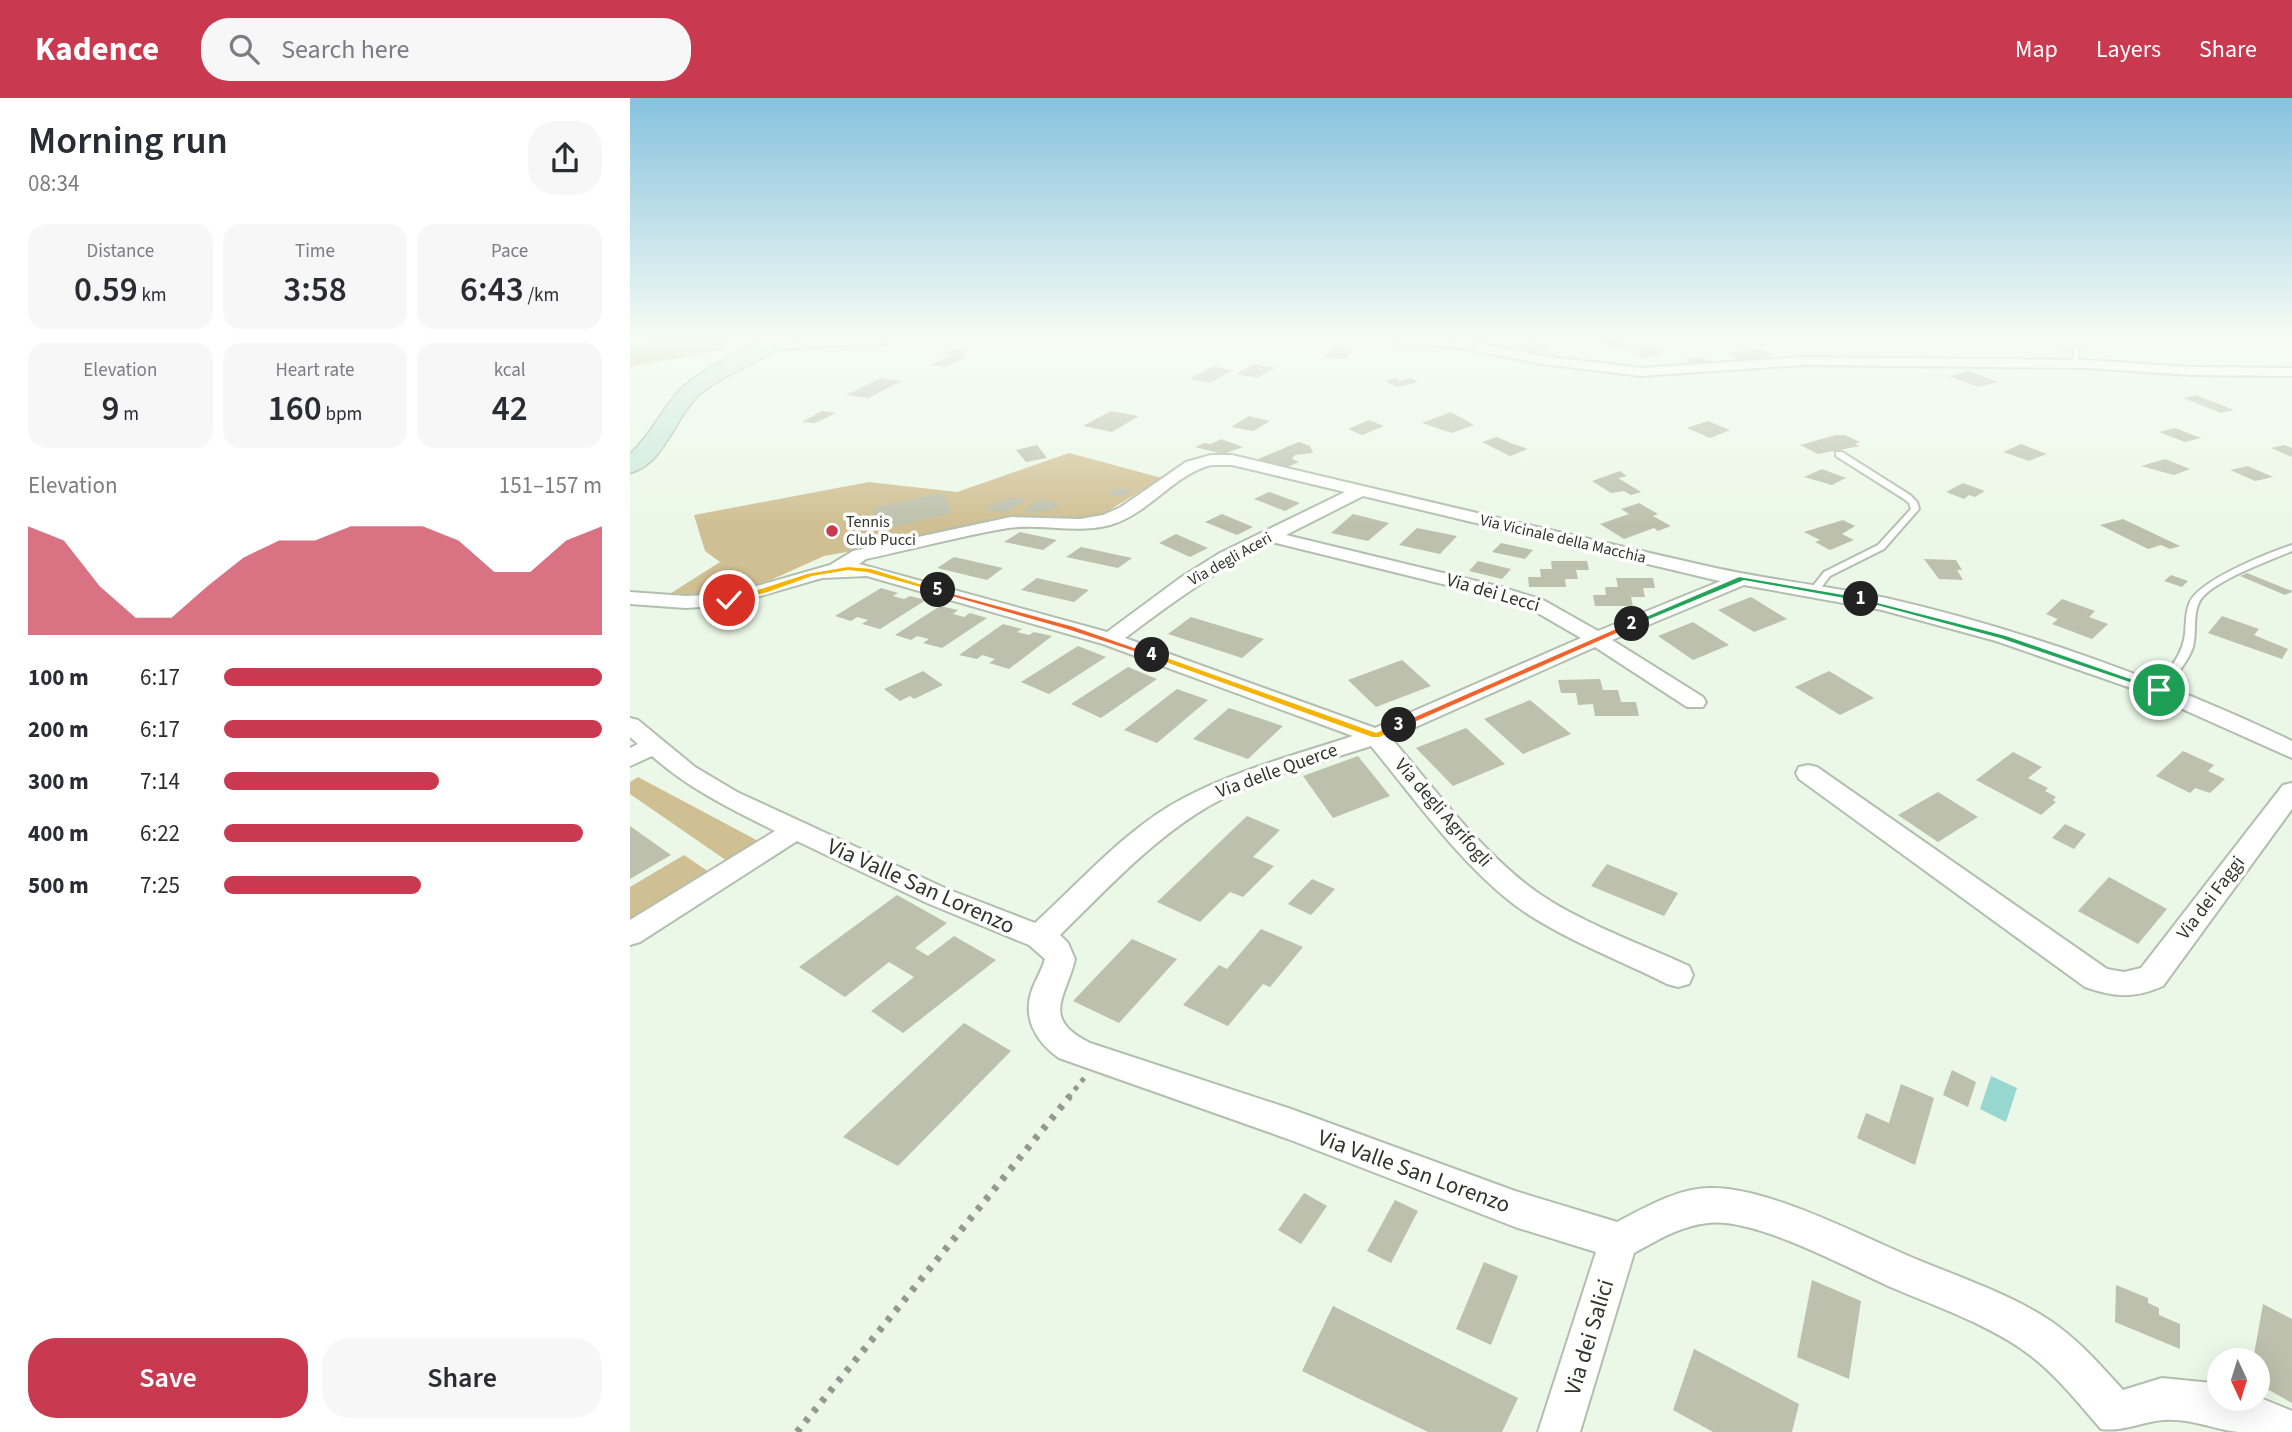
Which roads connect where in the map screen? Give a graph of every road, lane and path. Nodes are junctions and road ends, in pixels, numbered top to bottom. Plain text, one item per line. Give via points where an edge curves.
1 (683, 401) edge
2 (1839, 454) dead end
3 (630, 466) edge
4 (1358, 492) junction
5 (1270, 536) junction
6 (2292, 548) edge
7 (837, 569) junction
8 (1743, 578) junction
9 (1814, 591) junction
10 (630, 597) edge
11 (1596, 639) junction
12 (1111, 640) junction
13 (2159, 690) junction
14 (1695, 702) dead end
15 (630, 725) edge
16 (1376, 736) junction
17 (654, 746) junction
18 (2292, 750) edge
19 (630, 758) edge
20 (1808, 773) dead end
21 (2292, 790) edge
22 (796, 830) junction
23 (630, 934) edge
24 (1040, 937) junction
25 (1678, 975) dead end
26 (1100, 1059) junction
27 (1619, 1241) junction
28 (2114, 1423) edge
29 (797, 1432) edge
30 (1559, 1432) edge
31 (2292, 1432) edge

1 - 3 main road via 652,446
2 - 9 lane via 1907,496 1915,509 1881,547 1827,574
4 - 5 street, Via degli Aceri
4 - 7 street, Via Vicinale della Macchia via 1236,461 1211,460 1188,467 1107,520 1011,522 860,555
4 - 8 street, Via Vicinale della Macchia
5 - 11 street, Via dei Lecci via 1517,598 1557,614
5 - 12 street, Via degli Aceri via 1187,582
6 - 13 lane via 2200,595 2193,605 2185,653
7 - 10 street via 721,601 685,603
7 - 12 street, Via degli Agrifogli via 868,570
8 - 9 street, Via Vicinale della Macchia
8 - 11 street, Via delle Querce
9 - 13 street, Via Vicinale della Macchia via 1884,604 1990,633
11 - 14 street, Via dei Lecci
11 - 16 street, Via delle Querce
12 - 16 street, Via degli Agrifogli
13 - 18 street, Via Vicinale della Macchia
15 - 17 street, Via Valle San Lorenzo
16 - 24 street, Via delle Querce via 1241,781 1189,806 1150,833
16 - 25 street, Via degli Agrifogli via 1479,858 1511,888 1559,918
17 - 19 street
17 - 22 street, Via Valle San Lorenzo via 686,774
20 - 21 street, Via dei Faggi via 2096,978 2118,986 2137,985 2152,977
22 - 23 street
22 - 24 street, Via Valle San Lorenzo via 953,903
24 - 26 street, Via Valle San Lorenzo via 1056,949 1060,959 1042,1008 1045,1023 1062,1043
26 - 27 street, Via Valle San Lorenzo via 1504,1205
26 - 29 path
27 - 28 street via 1670,1214 1700,1206 1722,1205 1768,1215 2024,1327 2077,1370
27 - 30 street, Via dei Salici
28 - 31 street via 2160,1399 2190,1399

